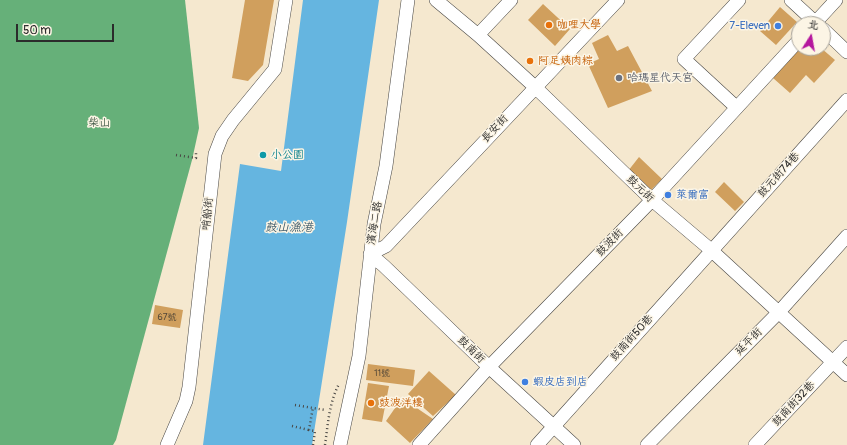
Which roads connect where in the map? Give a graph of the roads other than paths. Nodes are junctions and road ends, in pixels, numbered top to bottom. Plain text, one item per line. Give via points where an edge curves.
1 (286, 0) edge
2 (408, 0) edge
3 (436, 0) edge
4 (511, 0) edge
5 (618, 0) edge
6 (738, 0) edge
7 (791, 0) edge
8 (836, 0) edge
9 (808, 16) edge
10 (824, 16) edge
11 (478, 35) junction
12 (831, 38) edge
13 (791, 49) edge
14 (847, 52) edge
15 (535, 87) junction
16 (847, 100) edge
17 (736, 107) junction
18 (652, 200) junction
19 (847, 236) edge
20 (711, 250) junction
21 (370, 254) junction
22 (779, 312) junction
23 (847, 347) edge
24 (833, 362) junction
25 (489, 367) junction
26 (847, 375) edge
27 (553, 427) junction
28 (167, 445) edge
29 (340, 445) edge
30 (419, 445) edge
31 (537, 445) edge
32 (574, 445) edge
33 (647, 445) edge
34 (755, 445) edge

1 - 28 street, 哨船街 via 276,69 233,120 222,136 215,154 189,387 186,401
2 - 21 street, 濱海二路 via 386,166
3 - 11 street, 鼓元街
4 - 11 street
5 - 15 street, 長安街
6 - 17 street via 684,58
7 - 9 street
8 - 10 street
11 - 15 street, 鼓元街
12 - 14 street
13 - 17 street, 鼓波街
15 - 18 street, 鼓元街
15 - 21 street, 長安街 via 386,246
16 - 20 street, 鼓元街74巷
17 - 18 street, 鼓波街
18 - 20 street, 鼓元街
18 - 25 street, 鼓波街
19 - 22 street, 延平街
20 - 22 street, 鼓元街
20 - 27 street, 鼓南街50巷
21 - 25 street, 鼓南街
21 - 29 street, 濱海二路 via 359,356
22 - 24 street, 鼓元街
22 - 33 street, 延平街
23 - 24 street, 鼓南街32巷
24 - 26 street, 鼓元街
24 - 34 street, 鼓南街32巷
25 - 27 street, 鼓南街
25 - 30 street, 鼓波街
27 - 31 street, 鼓南街50巷
27 - 32 street, 鼓南街

